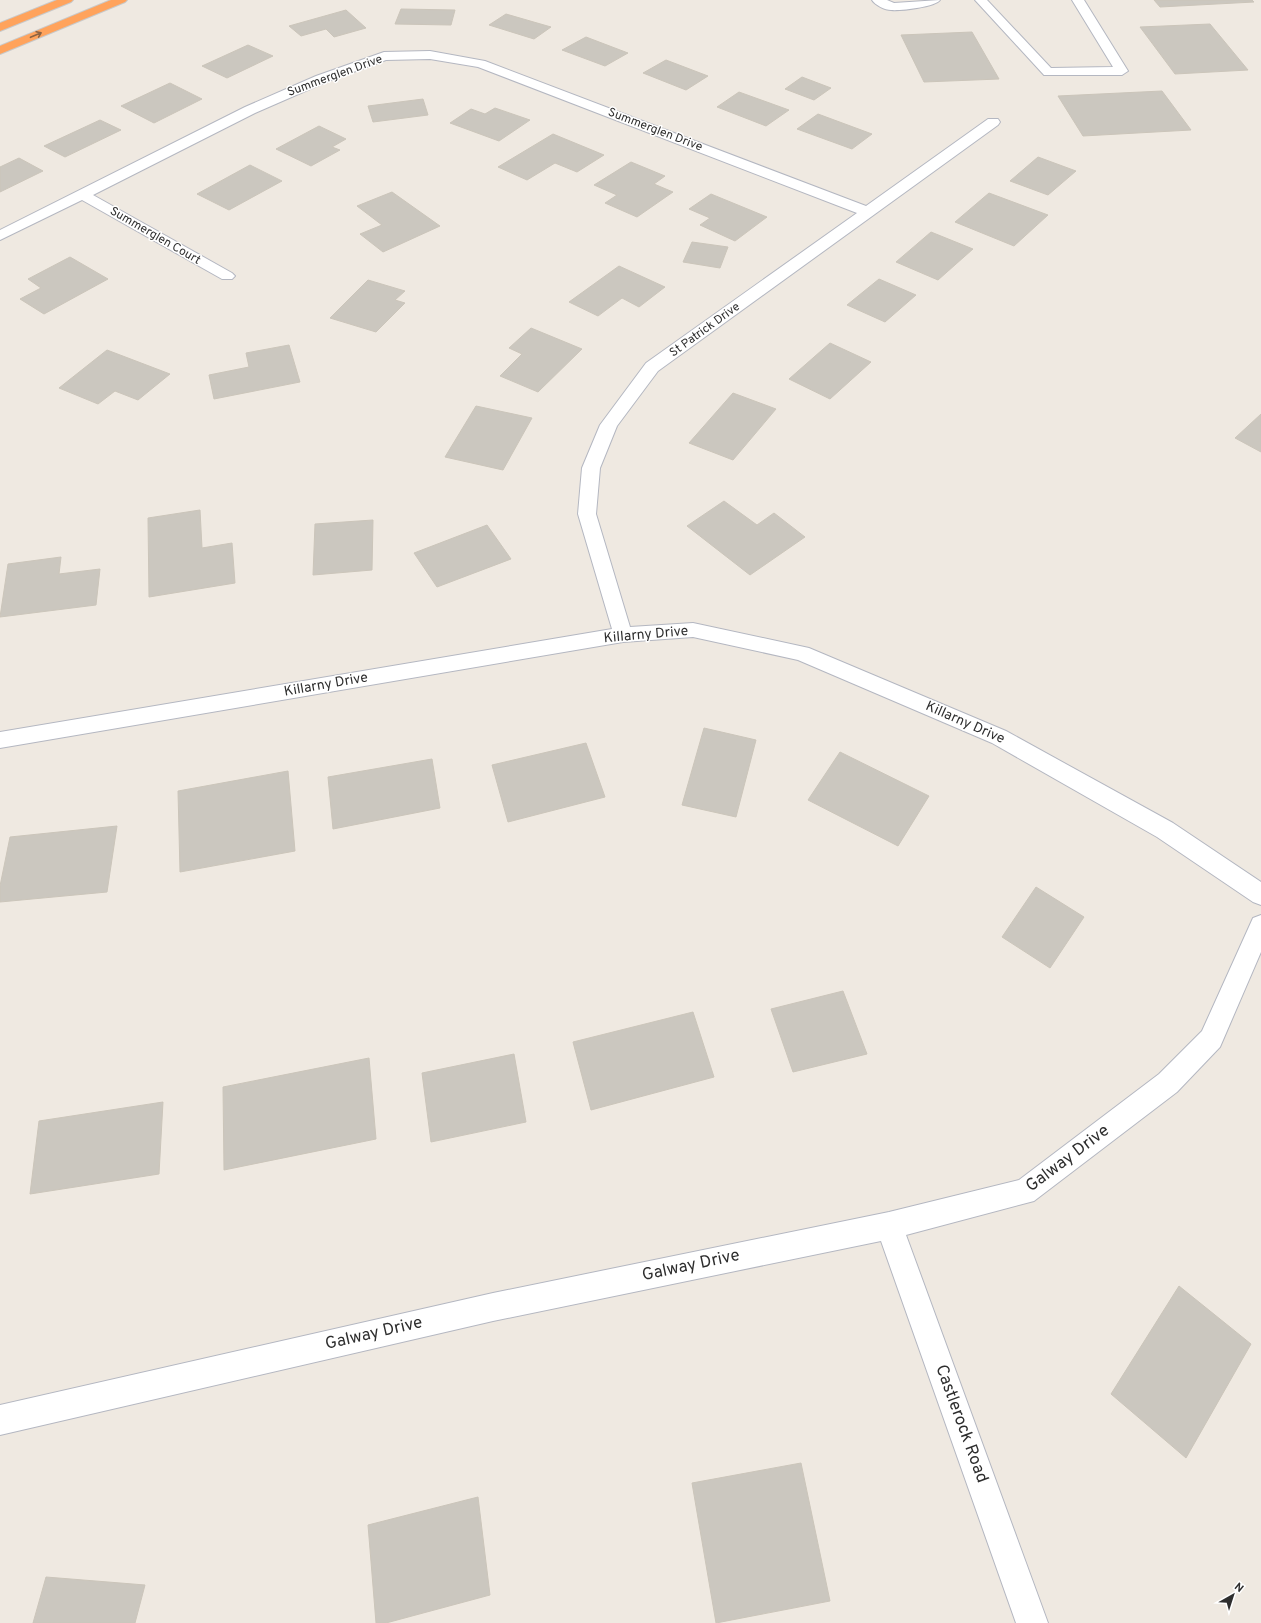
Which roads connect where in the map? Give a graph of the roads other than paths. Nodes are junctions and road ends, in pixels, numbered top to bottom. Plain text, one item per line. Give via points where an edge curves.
1 (38, 0) edge
2 (67, 0) edge
3 (121, 0) edge
4 (130, 0) edge
5 (878, 0) edge
6 (934, 0) edge
7 (981, 0) edge
8 (1078, 0) edge
9 (78, 18) junction
10 (0, 27) edge
11 (0, 50) edge
12 (993, 122) dead end
13 (83, 195) junction
14 (868, 212) junction
15 (0, 236) edge
16 (227, 276) dead end
17 (623, 634) junction
18 (0, 740) edge
19 (1261, 895) edge
20 (1261, 925) edge
21 (889, 1226) junction
22 (0, 1420) edge
23 (1032, 1623) edge

1 - 10 highway
2 - 10 highway
3 - 9 highway
4 - 9 highway
5 - 6 street via 892,7
7 - 8 street via 1048,72 1122,71
11 -> 9 highway
12 - 14 street, St Patrick Drive
13 - 14 street, Summerglen Drive via 250,110 321,79 384,56 430,55 481,64
13 - 15 street, Summerglen Drive
13 - 16 street, Summerglen Court
14 - 17 street, St Patrick Drive via 652,367 609,425 591,468 587,514
17 - 18 street, Killarny Drive
17 - 19 street, Killarny Drive via 692,630 802,653 999,737 1165,830
20 - 21 street, Galway Drive via 1211,1038 1168,1083 1025,1192
21 - 22 street, Galway Drive via 493,1307
21 - 23 street, Castlerock Road

